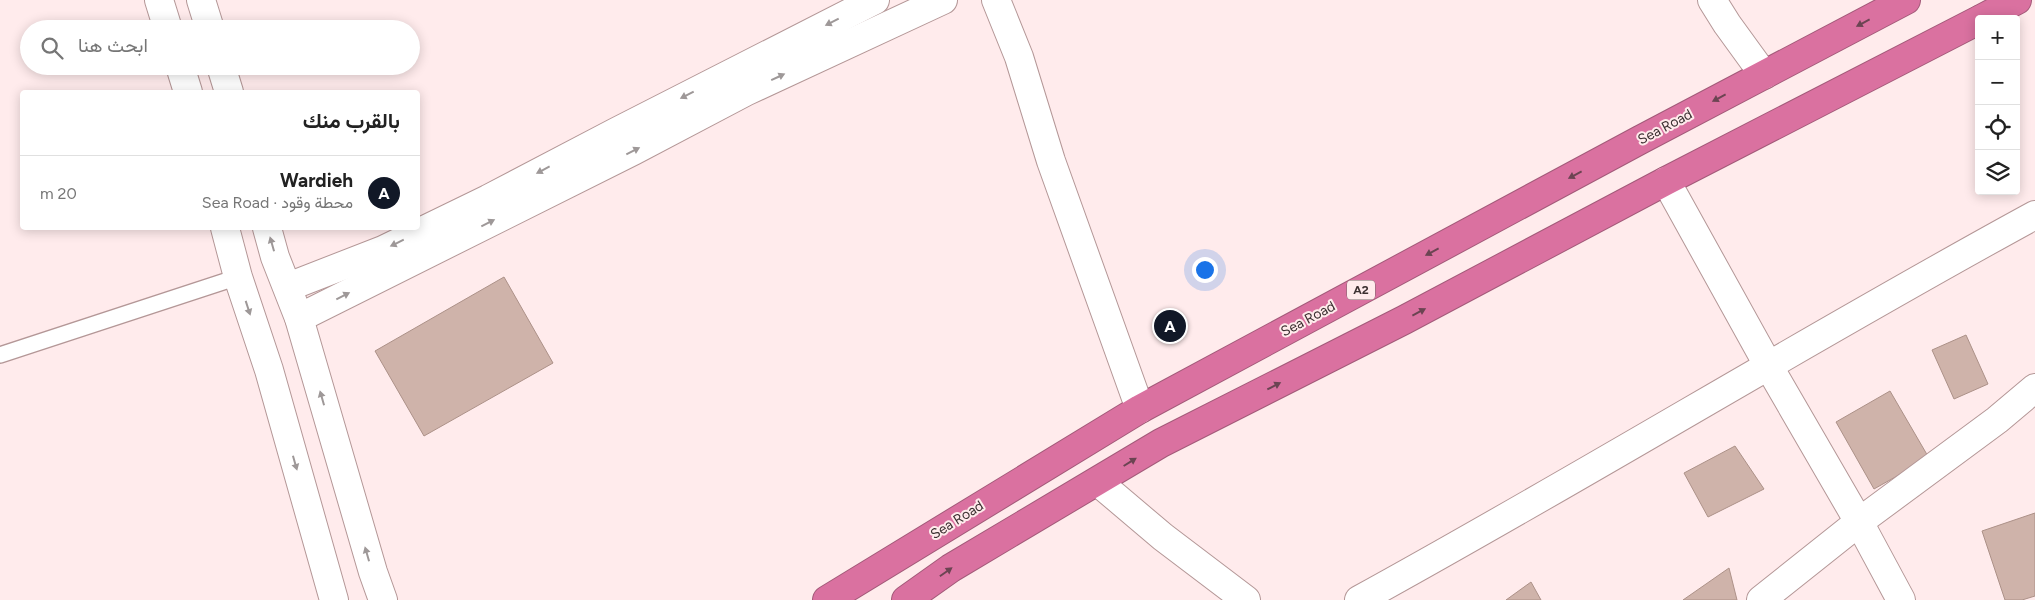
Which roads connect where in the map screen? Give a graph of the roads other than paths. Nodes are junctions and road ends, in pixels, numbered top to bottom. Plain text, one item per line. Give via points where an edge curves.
1 (159, 0) edge
2 (201, 0) edge
3 (875, 0) edge
4 (943, 0) edge
5 (996, 0) edge
6 (1712, 0) edge
7 (1906, 0) edge
8 (2017, 0) edge
9 (1988, 15) edge
10 (165, 20) edge
11 (207, 20) edge
12 (1975, 22) edge
13 (183, 75) edge
14 (224, 75) edge
15 (1764, 75) junction
16 (187, 90) edge
17 (228, 90) edge
18 (1666, 181) junction
19 (2035, 215) edge
20 (226, 230) edge
21 (268, 230) edge
22 (238, 277) junction
23 (288, 287) junction
24 (299, 318) junction
25 (0, 355) edge
26 (1768, 365) junction
27 (2035, 388) edge
28 (1140, 409) junction
29 (1161, 443) junction
30 (1098, 482) junction
31 (1859, 522) junction
32 (334, 600) edge
33 (383, 600) edge
34 (827, 600) edge
35 (906, 600) edge
36 (1246, 600) edge
37 (1359, 600) edge
38 (1761, 600) edge
39 (1901, 600) edge

1 - 10 street
2 - 11 street
3 -> 23 street via 488,199 383,250
24 -> 4 street via 745,92
5 - 28 street via 1019,57 1051,161
6 - 15 street
7 -> 15 highway, Sea Road / A2
8 - 9 highway
12 - 18 highway
13 - 16 street
14 - 17 street
15 -> 28 highway, Sea Road / A2
18 - 26 street
29 -> 18 highway via 1404,320
19 - 26 street
20 - 22 street
23 -> 21 street
22 - 25 lane
22 -> 32 street via 269,370
23 - 24 street
33 -> 24 street
26 - 31 street
26 - 37 street via 1619,454
27 - 31 street
28 - 29 highway
28 - 34 highway, Sea Road / A2
30 -> 29 highway
35 -> 30 highway via 951,568
30 - 36 street
31 - 38 street
31 - 39 street

